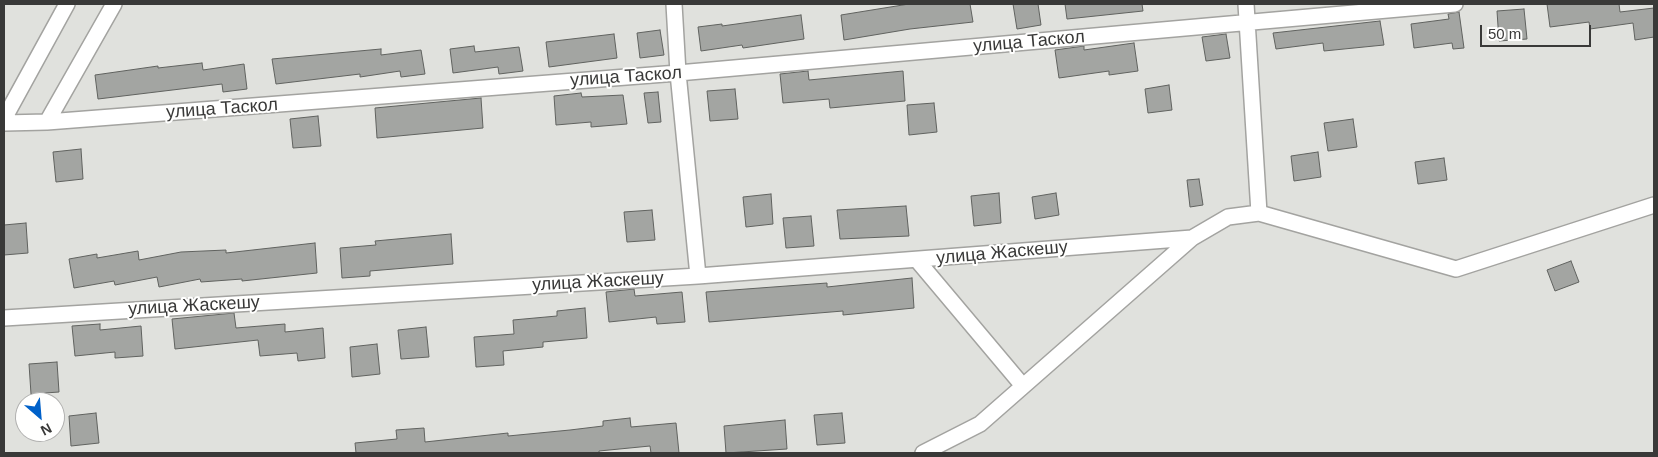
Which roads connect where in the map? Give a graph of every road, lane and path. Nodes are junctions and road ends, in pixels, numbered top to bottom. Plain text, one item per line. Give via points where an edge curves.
1 (67, 4) edge
2 (114, 4) edge
3 (674, 4) edge
4 (1246, 4) edge
5 (1455, 4) edge
6 (1247, 22) junction
7 (678, 74) junction
8 (4, 121) edge
9 (47, 122) junction
10 (1654, 206) edge
11 (1259, 212) junction
12 (1192, 238) junction
13 (917, 260) junction
14 (698, 276) junction
15 (4, 318) edge
16 (1023, 386) junction
17 (923, 453) edge

1 - 8 street
2 - 9 street
3 - 7 street
4 - 6 street
5 - 6 street, улица Таскол
6 - 7 street, улица Таскол
6 - 11 street
7 - 9 street, улица Таскол
7 - 14 street
8 - 9 street, улица Таскол
10 - 11 street via 1456,269
11 - 12 street via 1228,217
12 - 13 street, улица Жаскешу
12 - 16 street
13 - 14 street, улица Жаскешу
13 - 16 street
14 - 15 street, улица Жаскешу
16 - 17 street via 980,424

